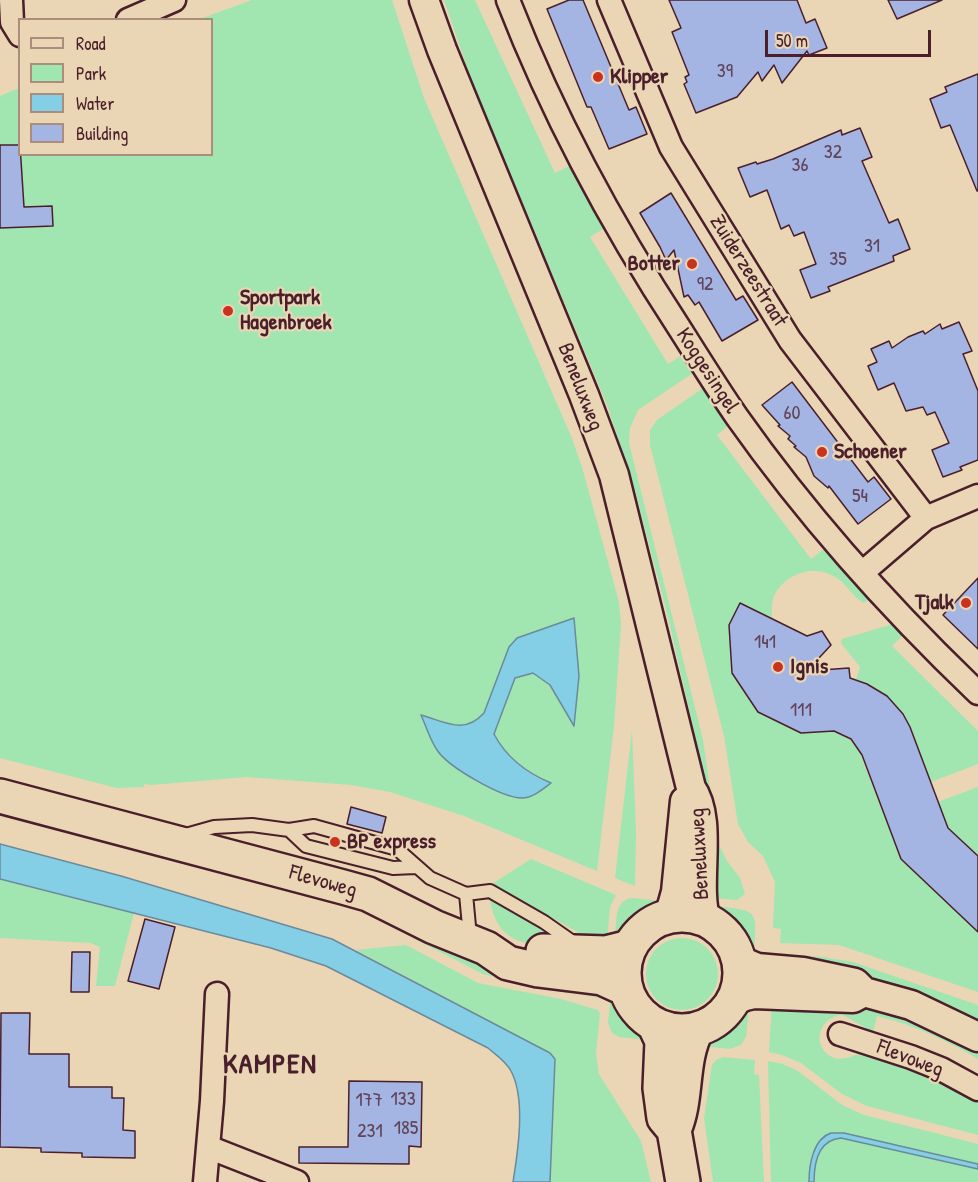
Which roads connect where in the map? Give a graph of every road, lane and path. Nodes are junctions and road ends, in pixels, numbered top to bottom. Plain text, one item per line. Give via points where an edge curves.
1 (11, 0) edge
2 (174, 0) edge
3 (424, 0) edge
4 (609, 0) edge
5 (512, 1) edge
6 (133, 18) edge
7 (18, 32) edge
8 (978, 496) edge
9 (926, 518) junction
10 (862, 573) junction
11 (978, 693) edge
12 (690, 788) junction
13 (0, 796) edge
14 (289, 830) junction
15 (169, 840) junction
16 (416, 867) junction
17 (466, 894) junction
18 (669, 917) junction
19 (706, 921) junction
20 (478, 945) junction
21 (630, 947) junction
22 (587, 953) junction
23 (738, 960) junction
24 (626, 989) junction
25 (864, 992) junction
26 (217, 994) dead end
27 (733, 1001) junction
28 (654, 1024) junction
29 (697, 1029) junction
30 (840, 1034) dead end
31 (978, 1037) edge
32 (978, 1089) edge
33 (674, 1130) junction
34 (208, 1147) junction
35 (205, 1182) edge
36 (297, 1182) edge
37 (683, 1182) edge

1 - 7 street via 12,22
2 - 6 street
3 - 12 street, Beneluxweg via 614,475
4 - 9 street, Zuiderzeestraat via 671,147 790,339
5 - 10 street, Koggesingel via 558,114 591,182 652,287 737,417 798,498
8 - 9 street
9 - 10 street
10 - 11 street, Koggesingel
12 - 18 street, Beneluxweg via 685,799 676,892
12 - 19 street, Beneluxweg via 698,798 704,856 702,908
13 - 15 main road, Flevoweg
14 - 15 lane, Flevoweg via 252,825 214,827
14 - 16 lane, Flevoweg via 306,846 393,868
14 - 16 lane, Flevoweg via 314,826 397,849
15 - 20 main road, Flevoweg via 368,894
16 - 17 lane, Flevoweg via 430,878
17 - 20 lane
17 - 22 lane, Flevoweg via 490,891
18 - 19 main road via 688,916
18 - 21 main road via 648,926
19 - 23 main road via 724,934
20 - 22 main road, Flevoweg
20 - 24 main road, Flevoweg via 508,963 602,978
21 - 22 main road, Flevoweg
21 - 24 main road via 624,968
23 - 25 street via 757,968 803,972 855,983
23 - 27 main road via 740,981
24 - 28 main road via 637,1009
25 - 27 street via 853,998 754,994
25 - 31 street via 911,1005
26 - 34 street
27 - 29 main road via 718,1019
28 - 29 main road via 675,1031
28 - 33 main road via 662,1041 660,1088 664,1118
29 - 33 main road via 687,1055 680,1116
30 - 32 street, Flevoweg via 911,1056
33 - 37 main road
34 - 35 street
34 - 36 street

